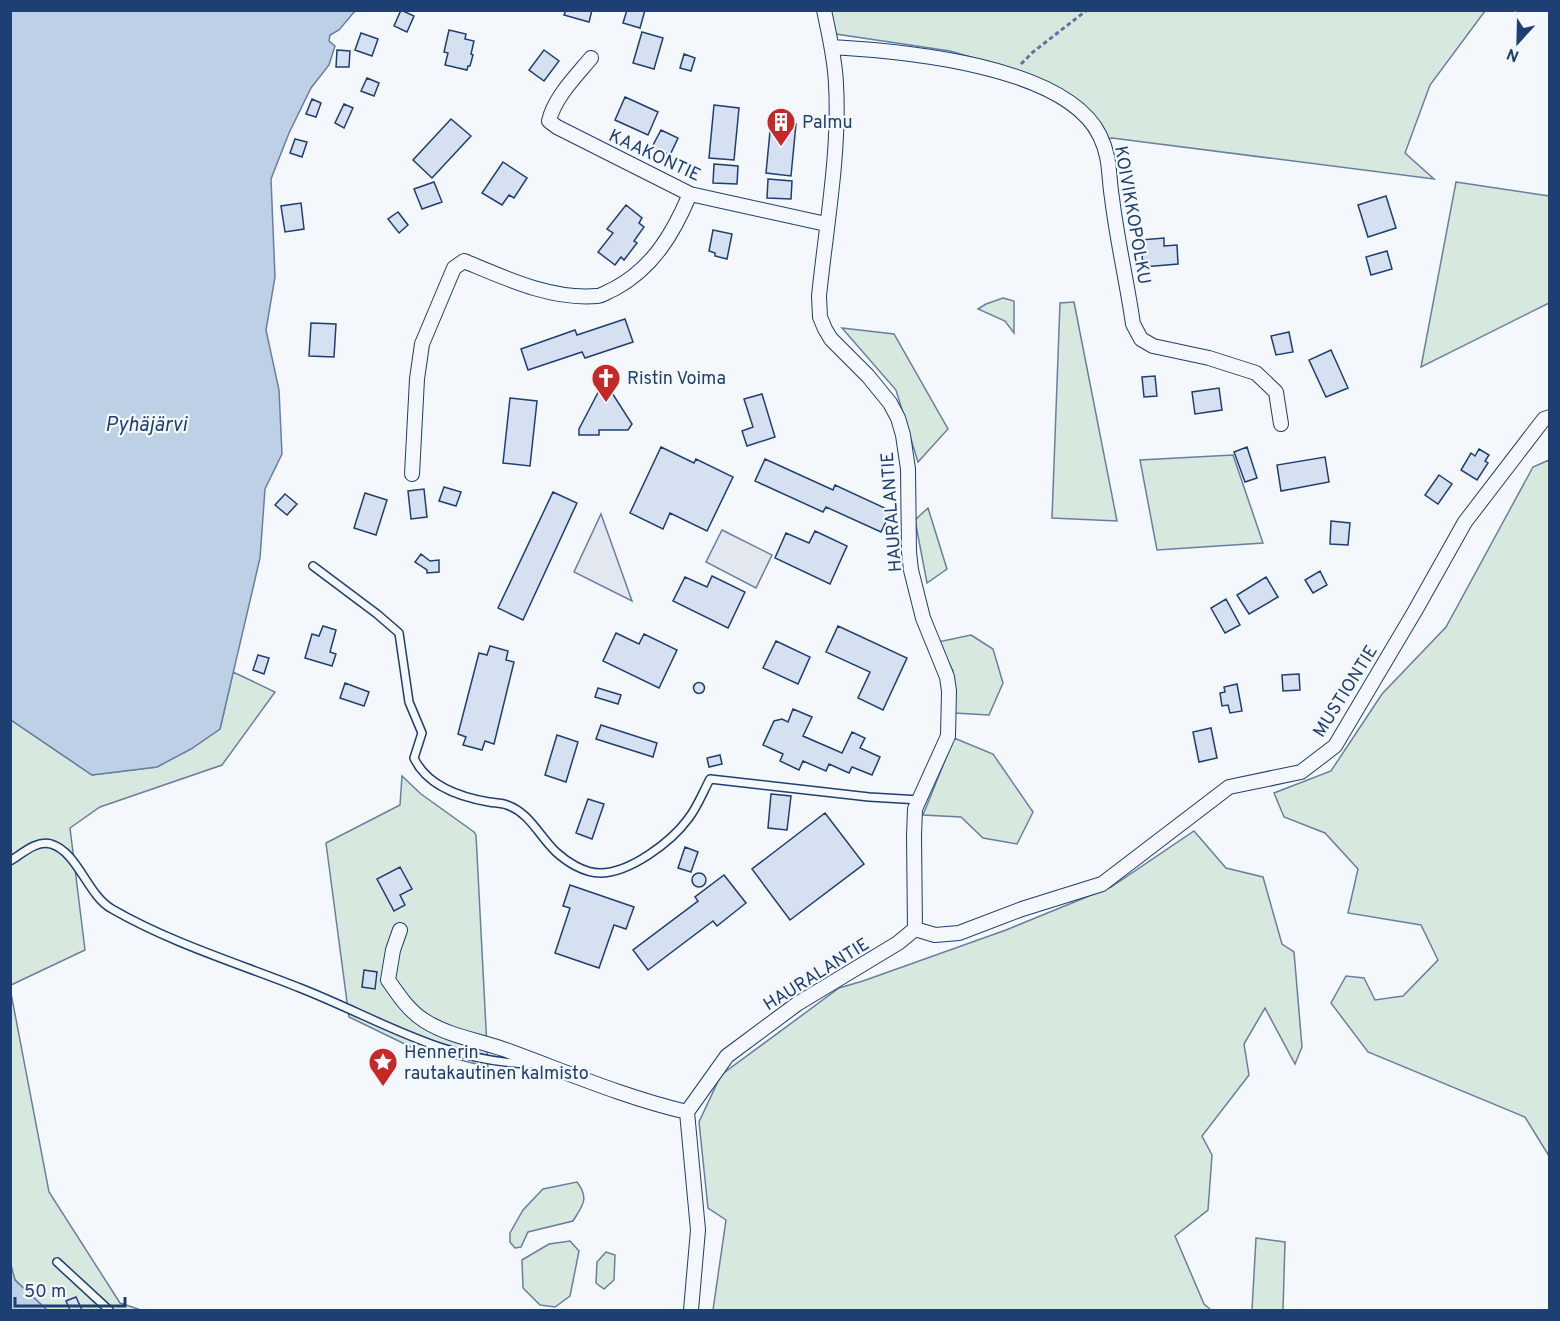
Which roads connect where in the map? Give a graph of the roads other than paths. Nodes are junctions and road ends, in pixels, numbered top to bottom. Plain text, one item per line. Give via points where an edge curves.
1 (824, 10) edge
2 (832, 47) junction
3 (591, 58) dead end
4 (690, 194) junction
5 (826, 224) junction
6 (1550, 417) edge
7 (1281, 424) dead end
8 (412, 474) dead end
9 (313, 566) dead end
10 (920, 800) junction
11 (10, 861) edge
12 (915, 929) junction
13 (400, 930) dead end
14 (542, 1064) junction
15 (687, 1112) junction
16 (57, 1262) dead end
17 (109, 1311) edge
18 (691, 1311) edge

1 - 2 street, HAURALANTIE
2 - 5 street, HAURALANTIE via 836,153
2 - 7 street, KOIVIKKOPOLKU via 979,65 1071,103 1088,117 1109,157 1134,324 1142,339 1153,346 1256,373 1276,392
3 - 4 street, KAAKONTIE via 556,105 549,121
4 - 5 street, KAAKONTIE
4 - 8 street via 659,253 630,280 599,296 524,285 464,261 458,263 422,344
5 - 10 street, HAURALANTIE via 820,317 831,339 868,376 898,418 908,469 911,570 923,618 947,677 948,736
6 - 12 street, MUSTIONTIE via 1544,418 1464,522 1335,746 1301,772 1229,787 1102,884 959,933 935,935
9 - 10 lane via 399,633 409,702 422,733 414,758 419,769 460,796 507,804 525,814 573,866 600,873 623,868 661,847 688,819 710,779
10 - 12 street, HAURALANTIE via 915,809
11 - 14 lane via 40,843 52,844 74,863 109,908 153,931 301,988 408,1037 475,1058
12 - 15 street, HAURALANTIE via 796,1004 727,1056
13 - 14 street via 388,980 409,1009 447,1032
14 - 15 street via 647,1103
15 - 18 street via 698,1230
16 - 17 lane

